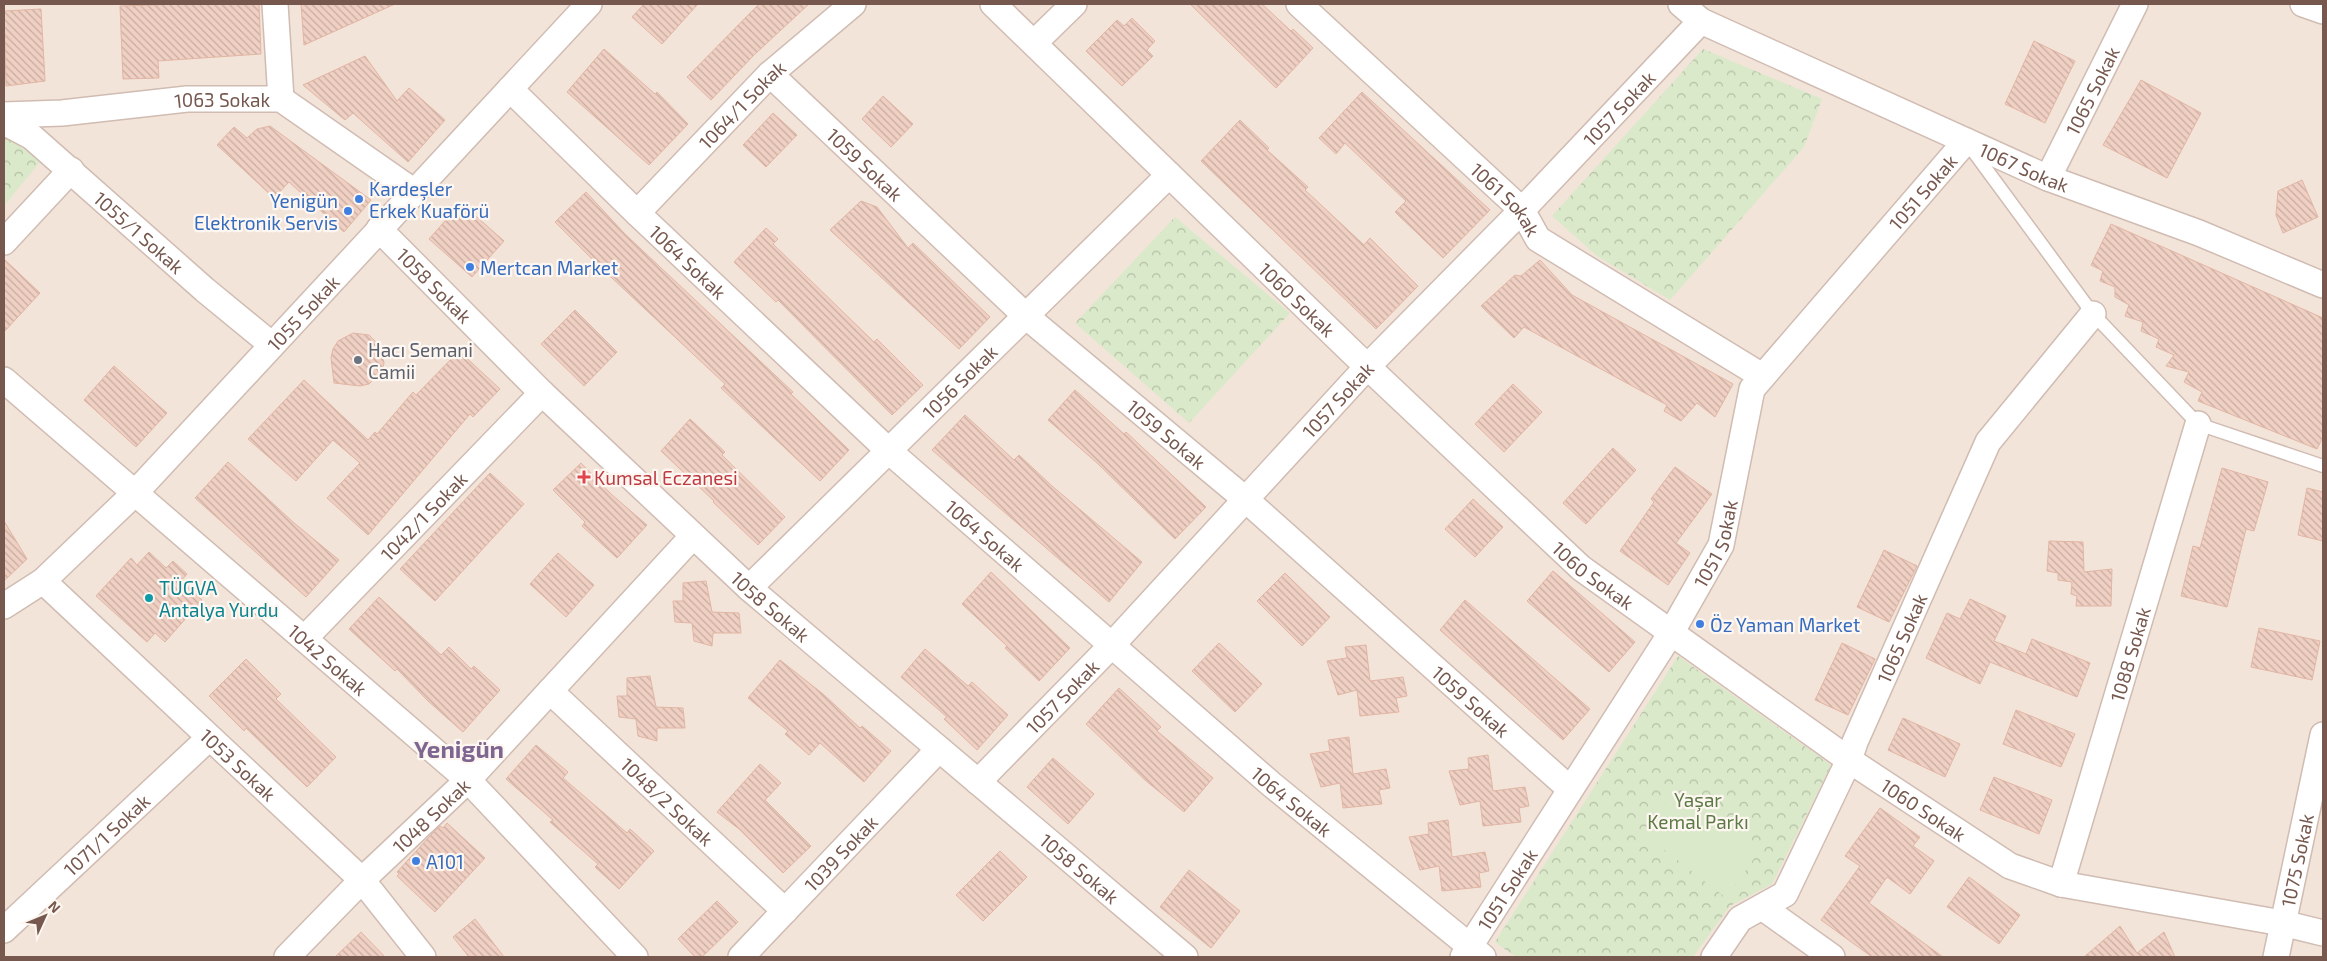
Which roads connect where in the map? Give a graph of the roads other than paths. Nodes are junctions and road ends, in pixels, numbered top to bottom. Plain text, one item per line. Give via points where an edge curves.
1 (275, 4) edge
2 (590, 4) edge
3 (853, 4) edge
4 (993, 4) edge
5 (1074, 4) edge
6 (1298, 4) edge
7 (1682, 4) edge
8 (2135, 4) edge
9 (2303, 4) edge
10 (2323, 11) edge
11 (1701, 21) junction
12 (1034, 44) junction
13 (770, 74) junction
14 (510, 89) junction
15 (280, 100) junction
16 (4, 115) edge
17 (4, 122) edge
18 (1966, 141) junction
19 (71, 170) junction
20 (1169, 175) junction
21 (2048, 178) junction
22 (413, 191) junction
23 (1522, 210) junction
24 (637, 213) junction
25 (380, 229) junction
26 (4, 242) edge
27 (2323, 285) edge
28 (2093, 314) junction
29 (1027, 317) junction
30 (272, 345) junction
31 (1368, 366) junction
32 (1762, 376) junction
33 (4, 380) edge
34 (542, 393) junction
35 (2198, 424) junction
36 (890, 452) junction
37 (2323, 466) edge
38 (135, 494) junction
39 (1245, 499) junction
40 (694, 536) junction
41 (43, 581) junction
42 (749, 588) junction
43 (4, 606) edge
44 (1672, 633) junction
45 (305, 638) junction
46 (1111, 646) junction
47 (550, 691) junction
48 (2323, 735) edge
49 (209, 738) junction
50 (939, 749) junction
51 (1849, 760) junction
52 (468, 780) junction
53 (978, 782) junction
54 (1570, 790) junction
55 (362, 880) junction
56 (2061, 884) junction
57 (1762, 907) junction
58 (785, 912) junction
59 (2282, 923) junction
60 (4, 930) edge
61 (2323, 933) edge
62 (1472, 954) edge
63 (287, 957) edge
64 (423, 957) edge
65 (635, 957) edge
66 (741, 957) edge
67 (1185, 957) edge
68 (1714, 957) edge
69 (1832, 957) edge
70 (2276, 957) edge

1 - 15 street
2 - 14 street, 1055 Sokak
3 - 13 street, 1064/1 Sokak
4 - 12 street, 1060 Sokak
5 - 12 street
6 - 23 street, 1061 Sokak
7 - 11 street, 1067 Sokak
8 - 21 street, 1065 Sokak
9 - 10 street
11 - 18 street, 1067 Sokak
11 - 23 street, 1057 Sokak
12 - 20 street, 1060 Sokak
13 - 24 street, 1064/1 Sokak
13 - 29 street, 1059 Sokak
14 - 22 street, 1055 Sokak
14 - 24 street, 1064 Sokak
15 - 16 street, 1063 Sokak via 187,99 62,113
15 - 22 street, 1063 Sokak
17 - 19 street, 1055/1 Sokak via 32,136
18 - 21 street, 1067 Sokak
18 - 28 lane
18 - 32 street, 1051 Sokak
19 - 26 street
19 - 30 street, 1055/1 Sokak via 205,290
20 - 29 street, 1056 Sokak
20 - 31 street, 1060 Sokak
21 - 27 street, 1067 Sokak via 2199,233
22 - 25 street, 1055 Sokak
23 - 31 street, 1057 Sokak
23 - 32 street, 1061 Sokak via 1538,239
24 - 36 street, 1064 Sokak
25 - 30 street, 1055 Sokak
25 - 34 street, 1058 Sokak
28 - 35 lane
28 - 51 street, 1065 Sokak via 1988,442 1854,742
29 - 36 street, 1056 Sokak
29 - 39 street, 1059 Sokak
30 - 38 street, 1055 Sokak
31 - 39 street, 1057 Sokak
31 - 44 street, 1060 Sokak via 1581,568
32 - 44 street, 1051 Sokak via 1752,389 1721,546
33 - 38 street, 1042 Sokak
34 - 40 street, 1058 Sokak
34 - 45 street, 1042/1 Sokak
35 - 37 lane
35 - 56 street, 1088 Sokak
36 - 42 street, 1056 Sokak
36 - 46 street, 1064 Sokak
38 - 41 street, 1055 Sokak
38 - 45 street, 1042 Sokak
39 - 46 street, 1057 Sokak
39 - 54 street, 1059 Sokak
40 - 42 street, 1058 Sokak
40 - 47 street, 1048 Sokak
41 - 43 street, 1055 Sokak
41 - 49 street, 1053 Sokak
42 - 50 street, 1058 Sokak
44 - 51 street, 1060 Sokak
44 - 54 street, 1051 Sokak
45 - 52 street, 1042 Sokak
46 - 53 street, 1057 Sokak
46 - 62 street, 1064 Sokak
47 - 52 street, 1048 Sokak
47 - 58 street, 1048/2 Sokak
48 - 59 street, 1075 Sokak
49 - 55 street, 1053 Sokak
49 - 60 street, 1071/1 Sokak
50 - 53 street, 1058 Sokak
50 - 58 street, 1039 Sokak
51 - 56 street, 1060 Sokak via 2010,866
51 - 57 street, 1065 Sokak via 1785,894
52 - 55 street, 1048 Sokak
52 - 65 street, 1042 Sokak
53 - 67 street, 1058 Sokak
54 - 62 street, 1051 Sokak
55 - 63 street, 1048 Sokak
55 - 64 street, 1053 Sokak
56 - 59 street, 1060 Sokak
57 - 68 street, 1065 Sokak via 1740,919
57 - 69 street
58 - 66 street, 1039 Sokak
59 - 61 street, 1060 Sokak
59 - 70 street, 1075 Sokak

